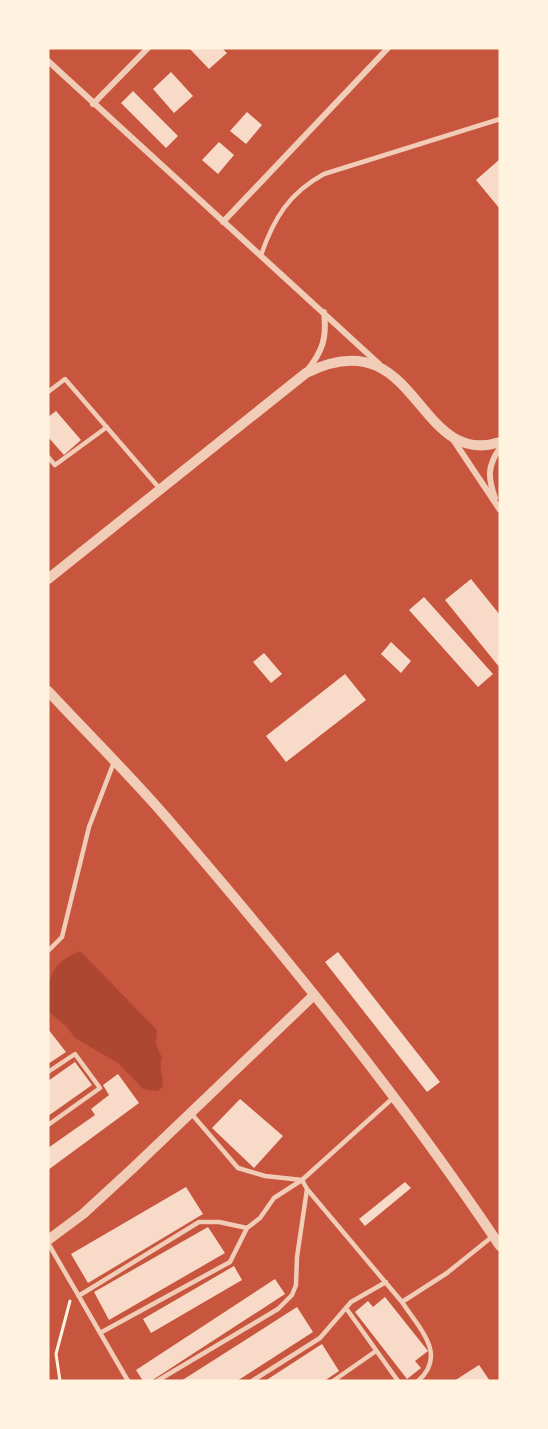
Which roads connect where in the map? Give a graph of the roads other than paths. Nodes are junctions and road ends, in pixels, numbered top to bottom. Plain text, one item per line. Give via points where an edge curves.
1 (148, 48) edge
2 (388, 48) edge
3 (48, 61) edge
4 (93, 104) junction
5 (500, 119) edge
6 (223, 222) junction
7 (261, 255) junction
8 (324, 312) junction
9 (384, 368) junction
10 (306, 373) junction
11 (48, 392) edge
12 (106, 427) junction
13 (451, 437) junction
14 (500, 442) edge
15 (500, 448) edge
16 (48, 457) edge
17 (160, 489) junction
18 (500, 510) edge
19 (48, 579) edge
20 (48, 691) edge
21 (114, 762) junction
22 (48, 951) edge
23 (314, 995) junction
24 (48, 1072) edge
25 (393, 1098) junction
26 (189, 1112) junction
27 (48, 1125) edge
28 (302, 1179) junction
29 (307, 1189) junction
30 (247, 1228) junction
31 (493, 1236) junction
32 (48, 1242) edge
33 (500, 1246) edge
34 (386, 1282) junction
35 (80, 1295) junction
36 (402, 1302) junction
37 (346, 1308) junction
38 (100, 1333) junction
39 (376, 1352) junction
40 (128, 1381) edge
41 (157, 1381) edge
42 (252, 1381) edge
43 (333, 1381) edge
44 (398, 1381) edge
45 (418, 1381) edge

1 - 4 street
2 - 6 street
3 - 4 street
4 - 6 street
5 - 7 lane via 324,174 301,187 271,225
6 - 7 street
7 - 8 street
8 - 9 street
8 - 10 street via 324,347
9 - 10 street via 352,358 331,361
9 - 13 street
10 - 17 street
11 - 12 lane via 65,379
12 - 16 lane via 55,465
12 - 17 lane
13 - 14 street via 470,445
13 - 18 street
15 - 18 street via 488,473
17 - 19 street
20 - 21 street
21 - 22 lane via 89,827 63,937
21 - 23 street via 171,822
23 - 25 street
23 - 26 street
24 - 27 lane via 75,1054 100,1088
25 - 28 lane
25 - 31 street
26 - 28 lane via 238,1168 265,1176
26 - 32 street via 108,1191
28 - 29 lane
28 - 30 lane via 274,1198
29 - 34 lane
29 - 41 lane via 292,1295 278,1309
30 - 35 lane via 199,1222
30 - 38 lane via 230,1262
31 - 33 street
31 - 36 lane
32 - 35 lane
34 - 36 lane
34 - 37 lane
35 - 38 lane
36 - 45 lane via 431,1347 433,1359
37 - 39 lane
37 - 42 lane via 320,1338
38 - 40 lane
39 - 43 lane
39 - 44 lane

